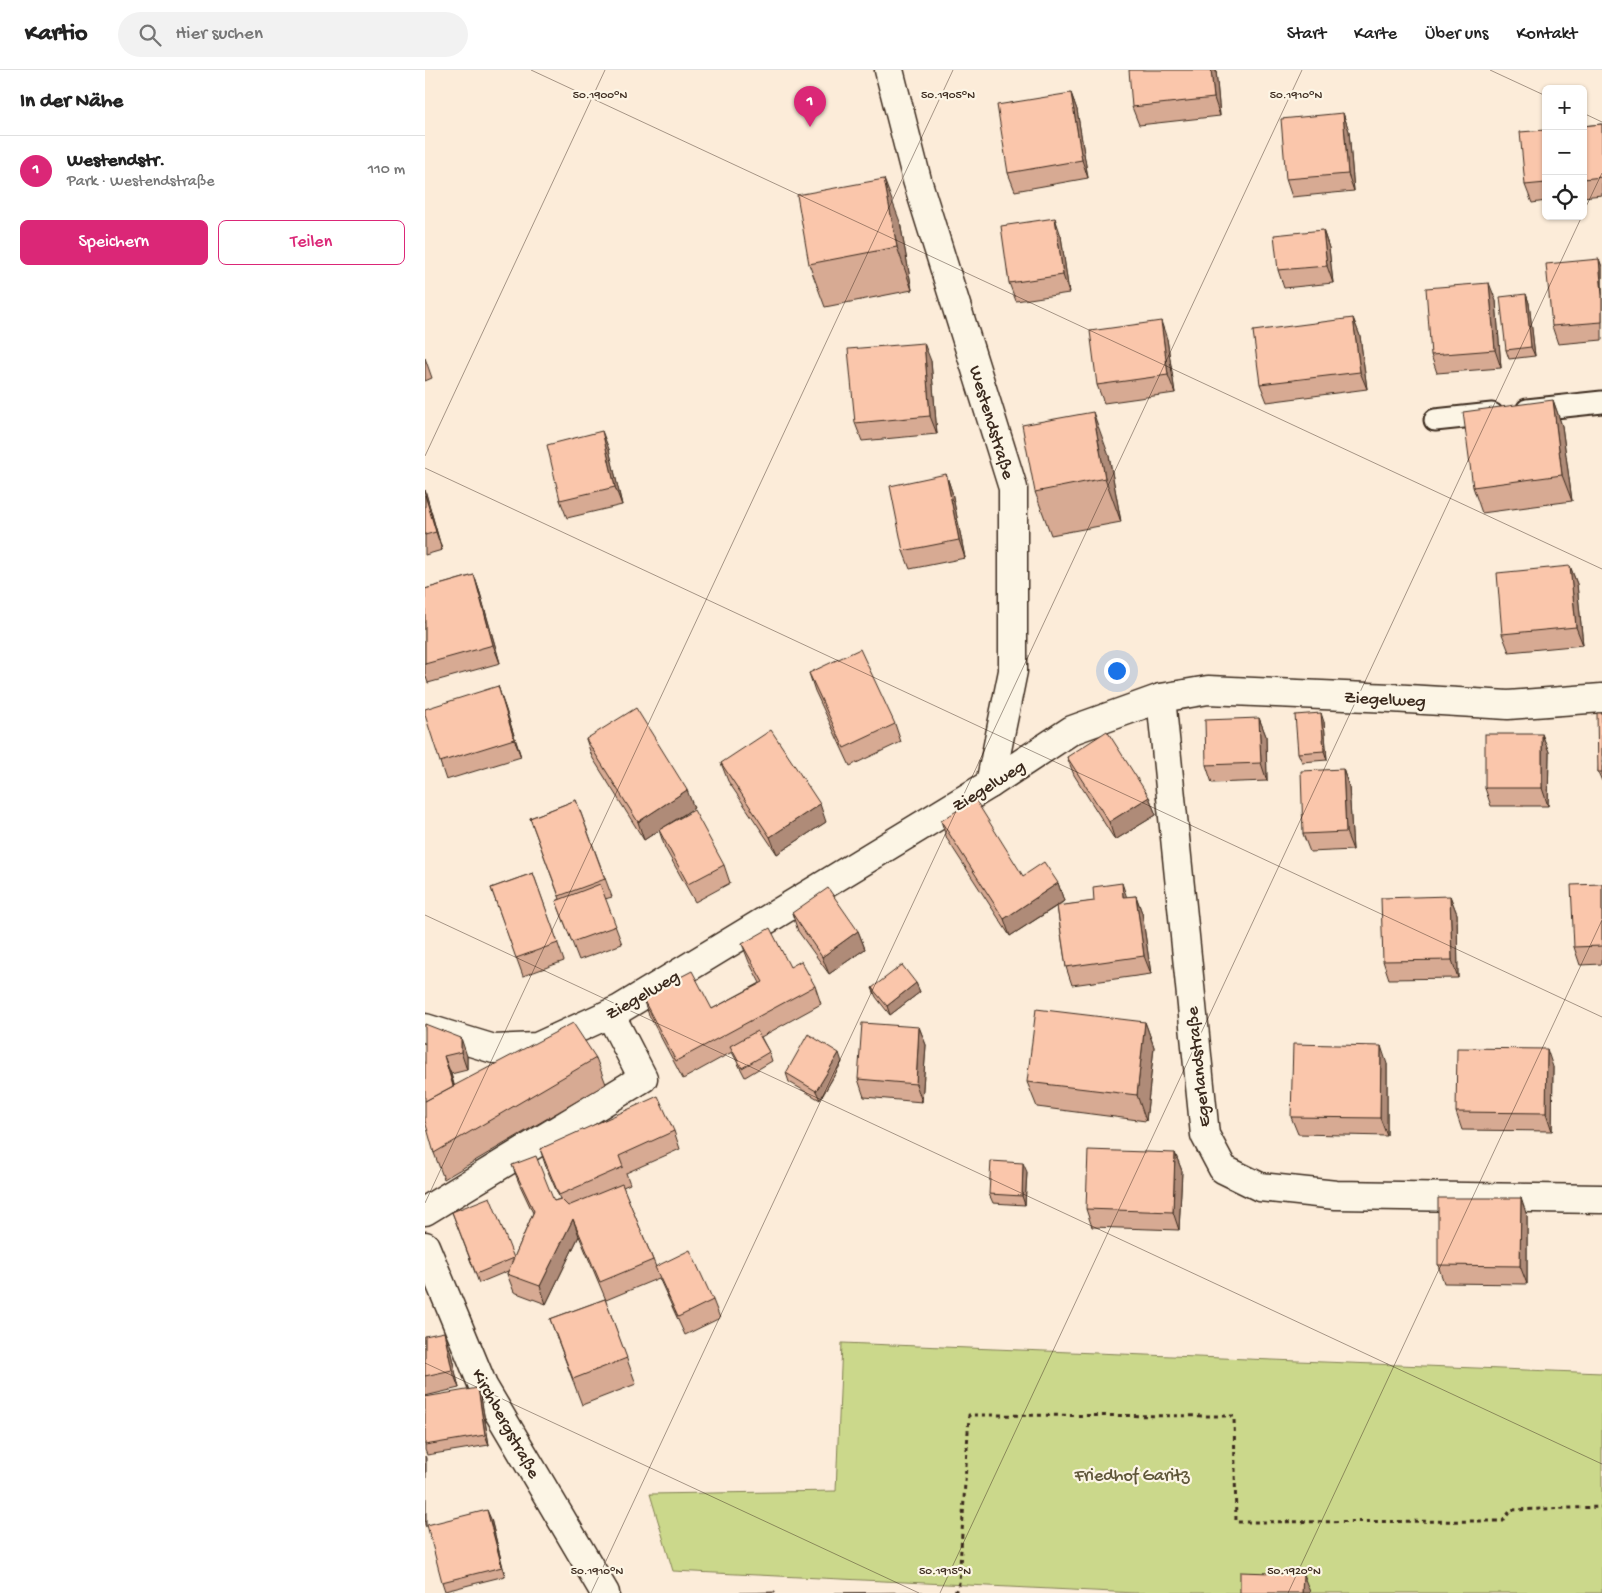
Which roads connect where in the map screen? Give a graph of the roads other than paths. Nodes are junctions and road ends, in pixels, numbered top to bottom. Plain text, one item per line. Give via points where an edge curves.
1 (889, 70) edge
2 (1602, 402) edge
3 (1435, 420) dead end
4 (1161, 698) junction
5 (1602, 698) edge
6 (990, 784) junction
7 (610, 1014) junction
8 (425, 1028) edge
9 (1602, 1199) edge
10 (425, 1211) edge
11 (425, 1246) edge
12 (605, 1593) edge

1 - 6 street, Westendstraße via 917,180 1013,488 1013,671
2 - 3 lane
4 - 5 street, Ziegelweg via 1208,690 1509,705
4 - 6 street, Ziegelweg via 1072,730
4 - 9 street, Egerlandstraße via 1205,1135 1223,1169 1260,1188 1336,1195
6 - 7 street, Ziegelweg
7 - 8 street, Ziegelweg via 537,1047 494,1049
7 - 10 street via 643,1078
11 - 12 street, Kirchbergstraße via 483,1386

